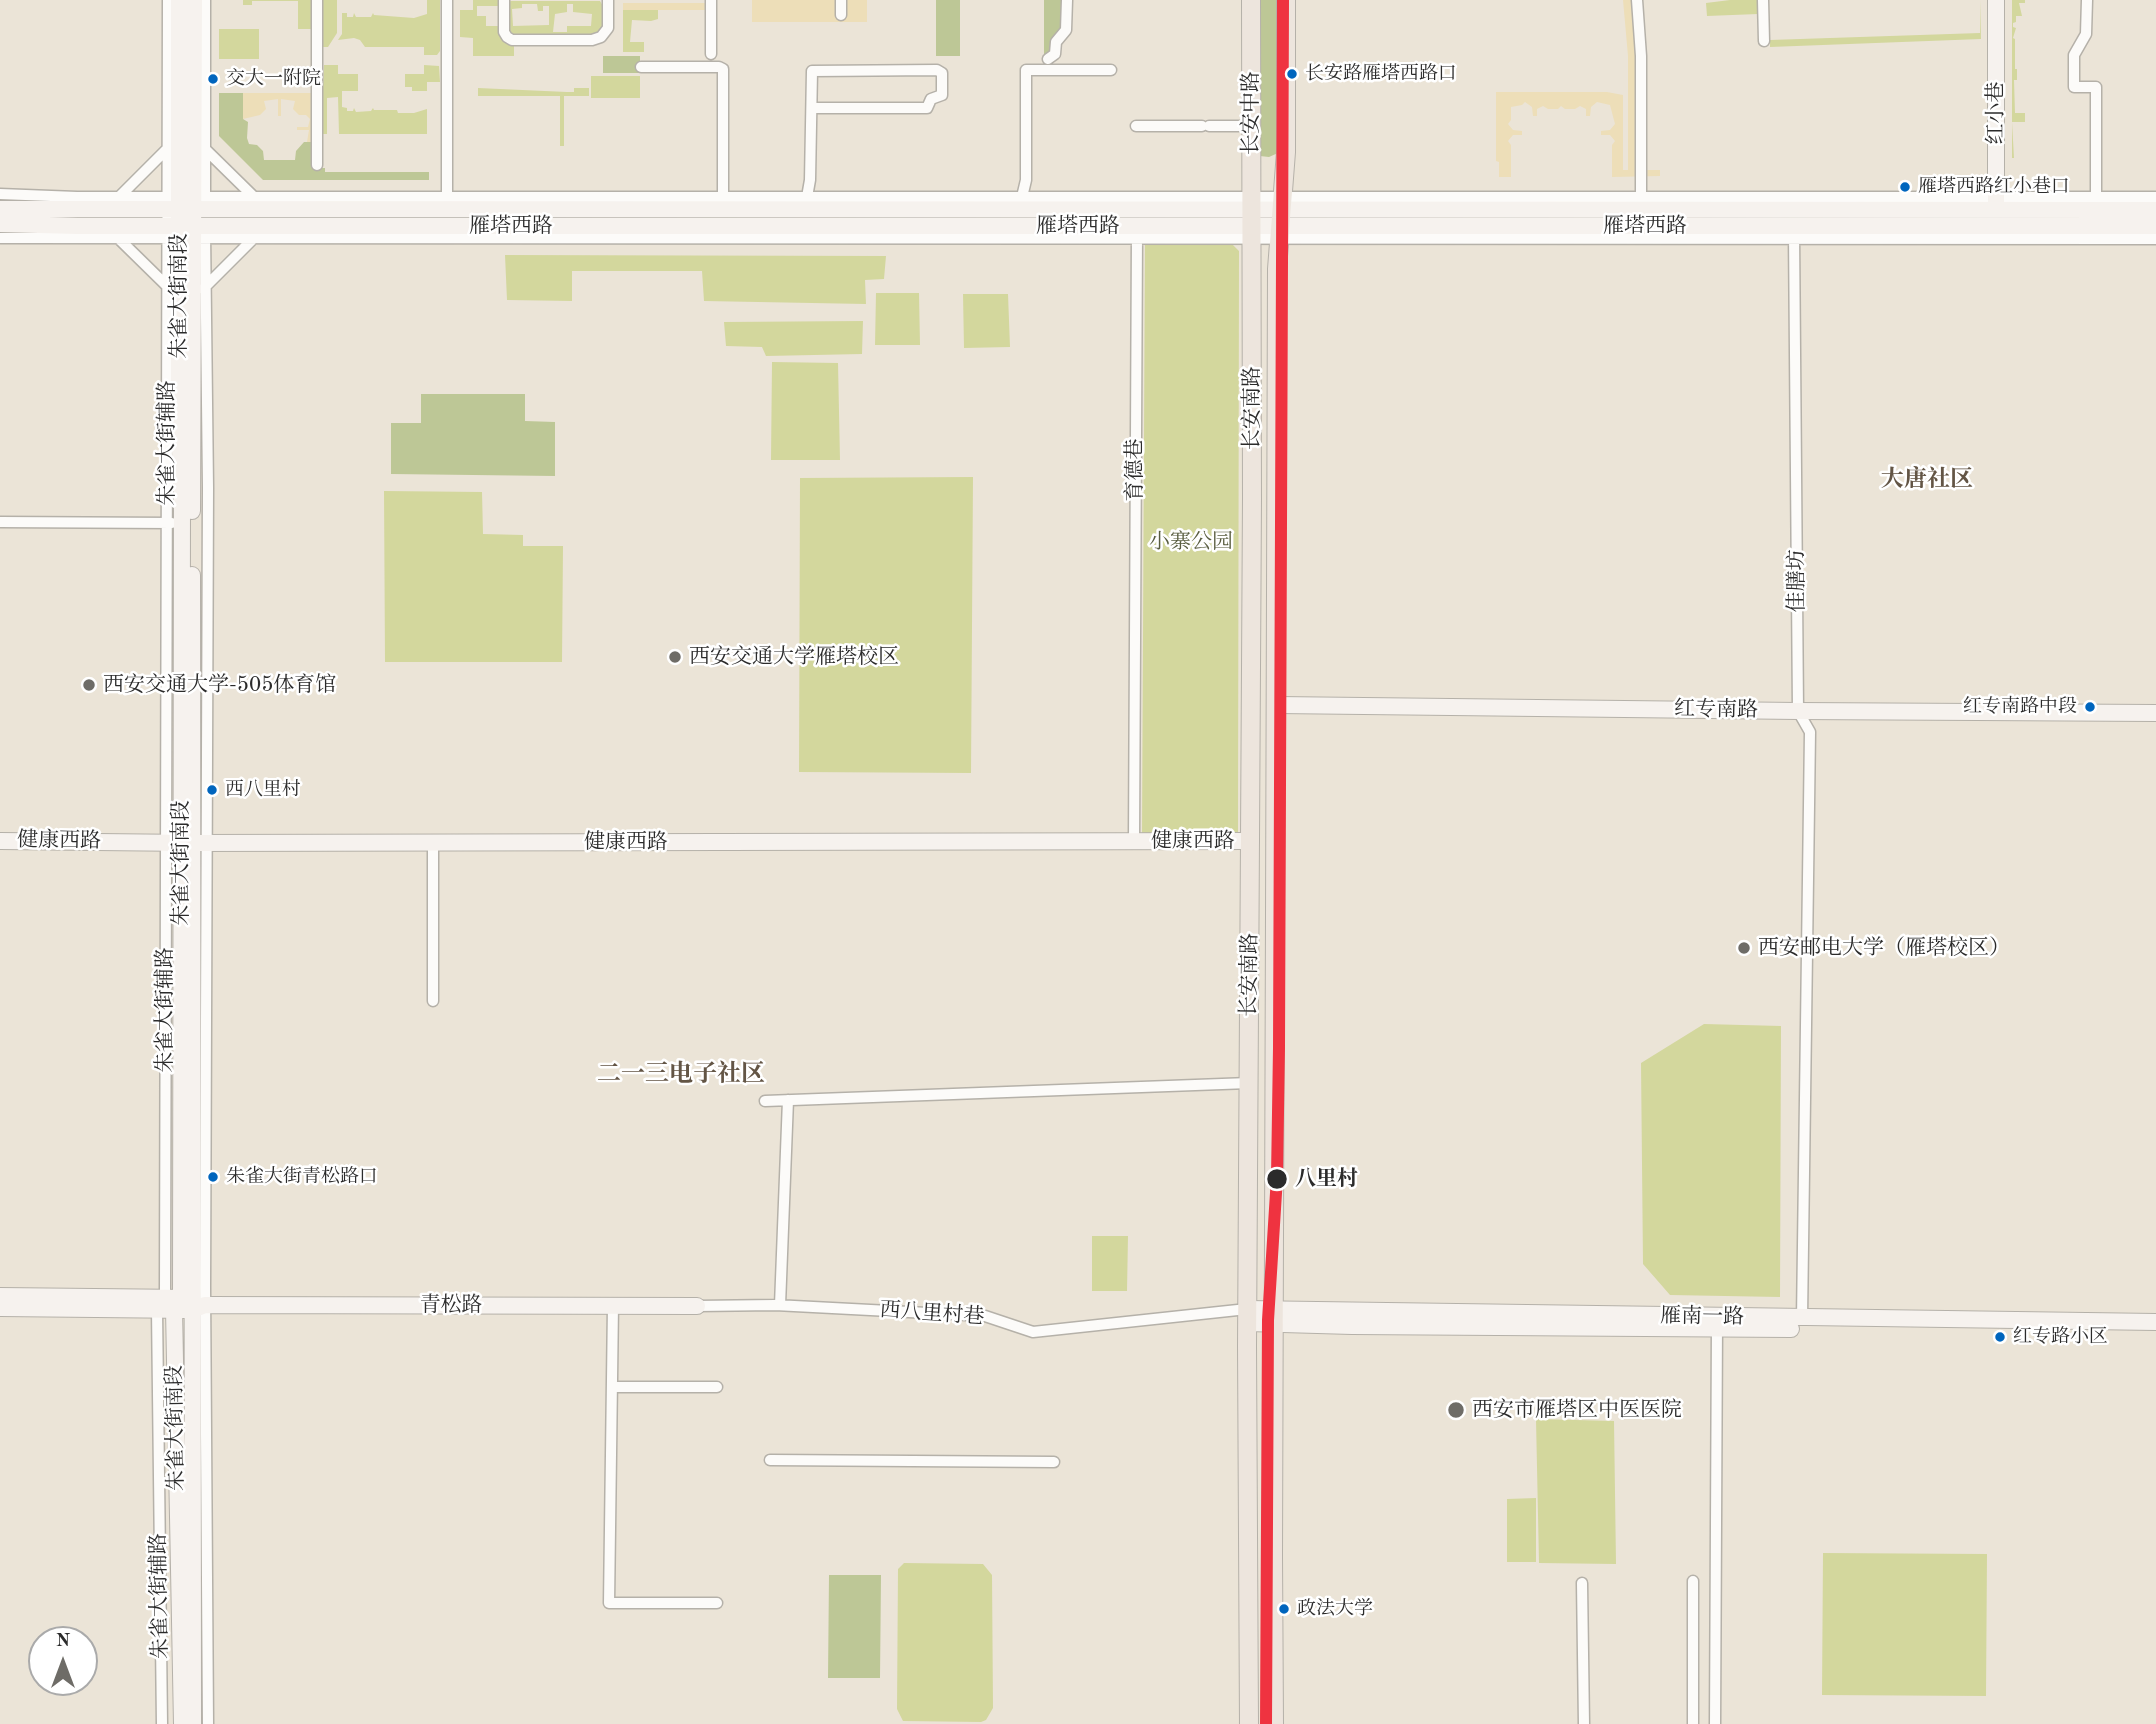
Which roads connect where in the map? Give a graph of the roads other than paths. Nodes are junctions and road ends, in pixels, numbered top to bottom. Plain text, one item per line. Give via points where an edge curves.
1 (168, 0) edge
2 (179, 0) edge
3 (194, 0) edge
4 (205, 0) edge
5 (317, 0) edge
6 (447, 0) edge
7 (505, 0) edge
8 (608, 0) edge
9 (711, 0) edge
10 (841, 0) edge
11 (1067, 0) edge
12 (1251, 0) edge
13 (1286, 0) edge
14 (1637, 0) edge
15 (1763, 0) edge
16 (1996, 0) edge
17 (2087, 0) edge
18 (841, 15) dead end
19 (1764, 41) dead end
20 (711, 54) dead end
21 (1048, 59) dead end
22 (641, 67) dead end
23 (1111, 70) dead end
24 (817, 108) dead end
25 (1136, 126) dead end
26 (1251, 126) junction
27 (186, 143) junction
28 (317, 165) dead end
29 (0, 194) edge
30 (119, 197) junction
31 (254, 197) junction
32 (723, 197) junction
33 (807, 197) junction
34 (1022, 197) junction
35 (2096, 197) junction
36 (2156, 197) edge
37 (447, 204) junction
38 (1641, 204) junction
39 (0, 209) edge
40 (2156, 210) edge
41 (1996, 211) junction
42 (106, 218) junction
43 (186, 218) junction
44 (267, 218) junction
45 (1252, 218) junction
46 (1281, 218) junction
47 (0, 224) edge
48 (1794, 225) junction
49 (2156, 226) edge
50 (1137, 232) junction
51 (0, 238) edge
52 (120, 239) junction
53 (253, 239) junction
54 (2156, 239) edge
55 (186, 293) junction
56 (0, 522) edge
57 (174, 523) junction
58 (1277, 705) junction
59 (1798, 711) junction
60 (2156, 713) edge
61 (0, 841) edge
62 (1134, 841) junction
63 (1251, 841) junction
64 (187, 842) junction
65 (433, 842) junction
66 (433, 1001) dead end
67 (1249, 1083) junction
68 (788, 1100) junction
69 (765, 1101) dead end
70 (0, 1296) edge
71 (181, 1304) junction
72 (613, 1305) junction
73 (780, 1305) junction
74 (697, 1306) joint
75 (0, 1308) edge
76 (1247, 1316) junction
77 (1274, 1316) junction
78 (1802, 1318) junction
79 (2156, 1322) edge
80 (1717, 1323) junction
81 (2156, 1333) edge
82 (612, 1387) junction
83 (717, 1387) dead end
84 (770, 1460) dead end
85 (1054, 1462) dead end
86 (1693, 1581) dead end
87 (1582, 1583) dead end
88 (717, 1603) dead end
89 (162, 1724) edge
90 (183, 1724) edge
91 (193, 1724) edge
92 (208, 1724) edge
93 (1249, 1724) edge
94 (1274, 1724) edge
95 (1584, 1724) edge
96 (1693, 1724) edge
97 (1715, 1724) edge

1 - 27 street
2 - 27 main road, 朱雀大街南段
3 - 27 main road, 朱雀大街南段
4 - 27 street
5 - 28 street
6 - 37 street
7 - 8 street via 509,39 592,40 607,31
9 - 20 street
10 - 18 street
11 - 21 street via 1066,30
12 - 26 main road, 长安中路
13 - 46 main road, 长安中路
14 - 38 street
15 - 19 street
16 - 41 main road, 红小巷
17 - 35 street via 2087,30 2075,52 2074,87 2096,87
22 - 32 street via 723,69
23 - 34 street via 1026,70 1026,183
24 - 33 street via 927,108 931,99 942,94 942,73 812,71
25 - 26 street
26 - 45 main road, 长安中路
27 - 30 street
27 - 31 street
27 - 43 main road, 朱雀大街南段
27 - 43 street
29 - 30 street
30 - 42 street
30 - 43 street
31 - 37 street
31 - 43 street
31 - 44 street
32 - 33 street
32 - 37 street
33 - 34 street
34 - 45 street
35 - 36 street
35 - 41 street
37 - 44 main road, 雁塔西路
37 - 45 main road, 雁塔西路
38 - 41 street
38 - 46 main road, 雁塔西路
38 - 48 main road, 雁塔西路
39 - 42 main road, 雁塔西路
40 - 41 main road, 雁塔西路
41 - 48 main road, 雁塔西路
41 - 49 main road, 雁塔西路
42 - 43 main road, 雁塔西路
42 - 47 main road, 雁塔西路
42 - 52 street
43 - 44 main road, 雁塔西路
43 - 52 street
43 - 53 street
43 - 55 main road, 朱雀大街南段
43 - 55 street
44 - 50 main road, 雁塔西路
44 - 53 street
45 - 46 main road, 雁塔西路
45 - 46 street
45 - 50 main road, 雁塔西路
45 - 63 main road, 长安南路
46 - 48 main road, 雁塔西路
46 - 58 main road, 长安南路
48 - 54 street
48 - 59 street, 佳膳坊
50 - 53 street
50 - 62 street, 育德巷
51 - 52 street
52 - 55 street
53 - 55 street
55 - 57 main road, 朱雀大街南段
55 - 64 main road, 朱雀大街南段
56 - 57 street
57 - 64 main road, 朱雀大街南段
58 - 59 main road, 红专南路
58 - 77 main road, 长安南路
59 - 60 main road, 红专南路
59 - 78 street, 佳膳坊 via 1810,732
61 - 64 main road, 健康西路
62 - 63 main road, 健康西路
62 - 65 main road, 健康西路
63 - 67 main road, 长安南路
64 - 65 main road, 健康西路
64 - 71 main road, 朱雀大街南段
64 - 71 street, 朱雀大街辅路
65 - 66 street
67 - 68 street
67 - 76 main road, 长安南路
68 - 69 street
68 - 73 street
70 - 71 main road, 青松路
71 - 72 main road, 青松路
71 - 75 main road, 青松路
71 - 89 street, 朱雀大街辅路
71 - 90 main road, 朱雀大街南段
71 - 91 main road, 朱雀大街南段
71 - 92 street, 朱雀大街辅路
72 - 74 main road, 青松路
72 - 82 street
73 - 74 street, 西八里村巷
73 - 76 street, 西八里村巷 via 985,1316 1033,1332
76 - 77 main road, 雁南一路
76 - 93 main road, 长安南路
77 - 80 main road, 雁南一路
77 - 94 main road, 长安南路
78 - 79 main road, 雁南一路
78 - 80 main road, 雁南一路
80 - 81 main road, 雁南一路
80 - 97 street
82 - 83 street
82 - 88 street via 609,1603
84 - 85 street
86 - 96 street
87 - 95 street

